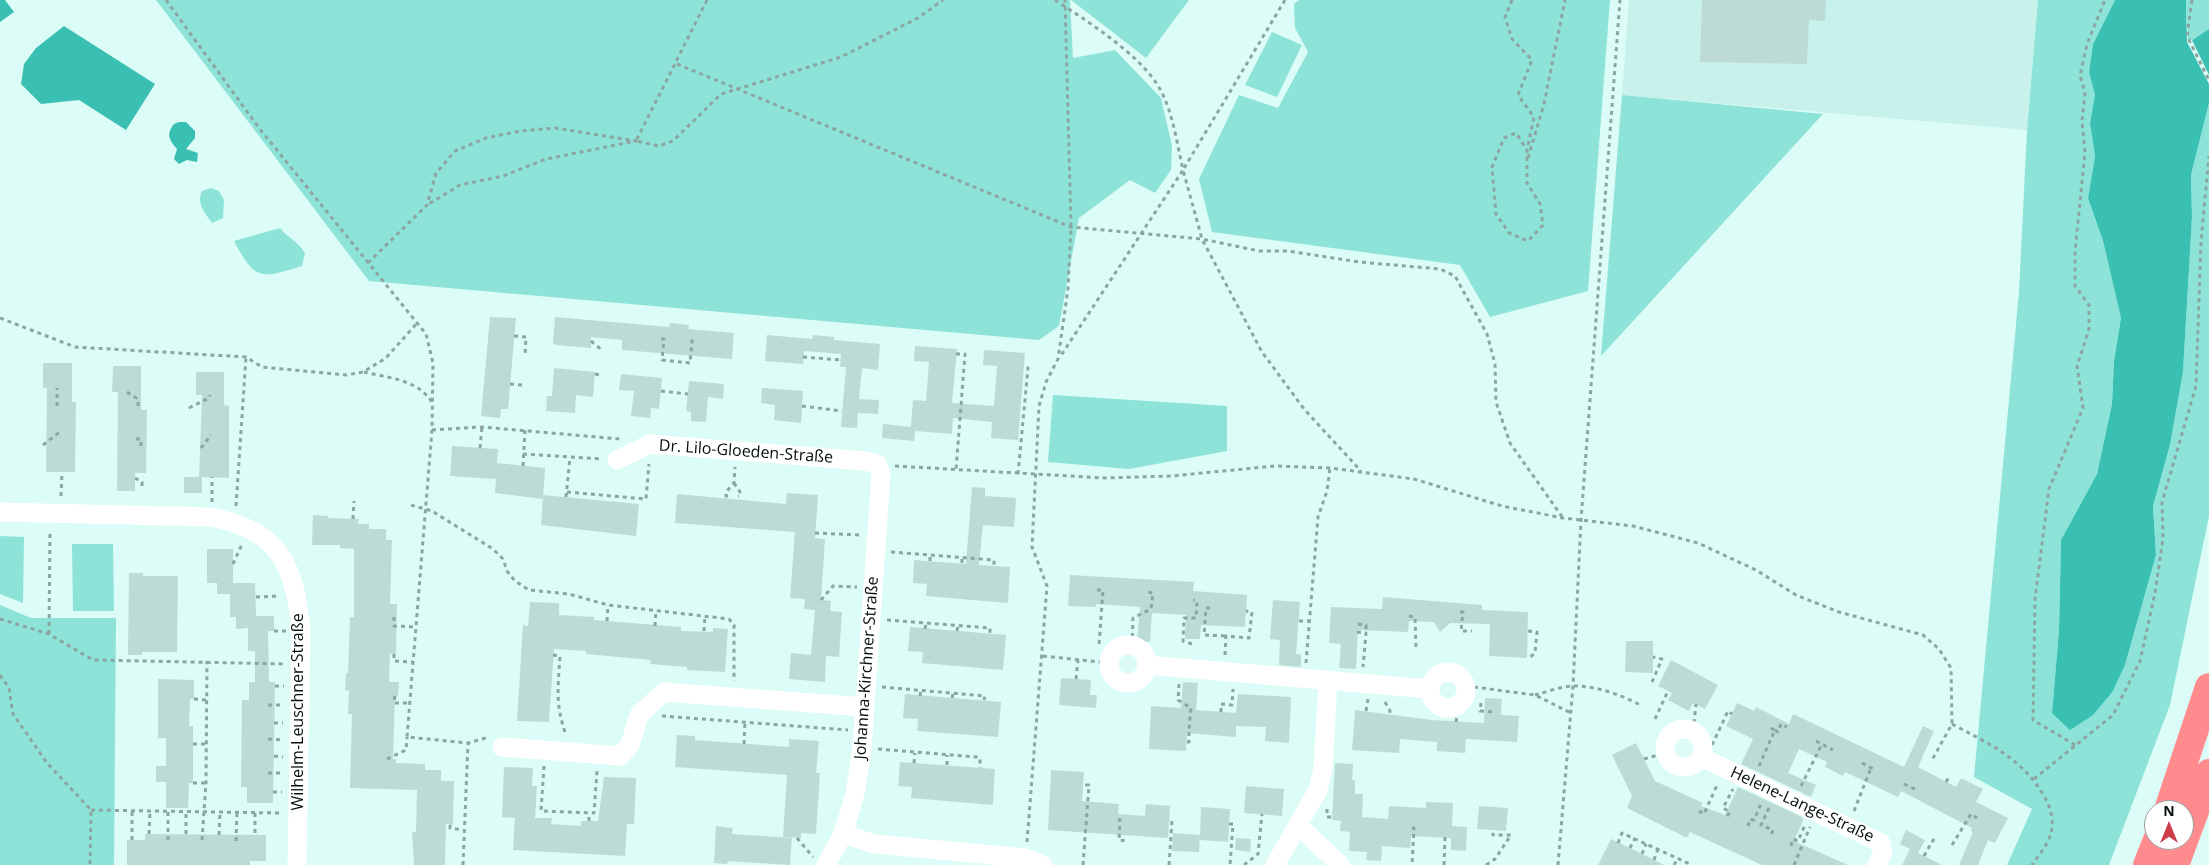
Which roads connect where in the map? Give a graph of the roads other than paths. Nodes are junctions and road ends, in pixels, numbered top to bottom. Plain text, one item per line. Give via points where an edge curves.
1 (617, 460) road end
2 (877, 464) joint
3 (0, 512) edge
4 (1147, 665) junction
5 (1328, 680) junction
6 (2209, 687) edge
7 (1429, 689) junction
8 (865, 707) junction
9 (502, 747) dead end
10 (1704, 758) junction
11 (2209, 773) edge
12 (2171, 800) edge
13 (1299, 826) junction
14 (843, 834) junction
15 (2153, 850) edge
16 (820, 862) edge
17 (1034, 862) edge
18 (297, 865) edge
19 (1275, 865) edge
20 (1340, 865) edge
21 (1877, 865) edge
22 (2147, 865) edge
23 (2175, 865) edge

1 - 2 street, Dr. Lilo-Gloeden-Straße via 650,444
2 - 8 street, Johanna-Kirchner-Straße via 881,474
3 - 18 street, Wilhelm-Leuschner-Straße via 211,517 234,521 264,538 279,553 291,574 301,630
4 - 4 street via 1146,656 1132,645 1119,648 1109,663 1114,677 1130,683 1145,674
4 - 5 street
5 - 7 street
5 - 13 street via 1323,769 1318,790
6 - 12 highway
7 - 7 street via 1436,676 1450,672 1459,676 1466,686 1457,714 1438,706
8 - 9 street via 664,692 639,714 630,745 620,756
8 - 14 street, Johanna-Kirchner-Straße via 856,794
10 - 10 street via 1685,767 1675,765 1669,760 1665,744 1669,736 1684,728 1693,731 1700,737
10 - 21 street, Helene-Lange-Straße via 1881,843 1883,852
11 - 23 highway
13 - 19 street
13 - 20 street
14 - 16 street, Johanna-Kirchner-Straße
14 - 17 street via 875,844
15 - 22 highway

